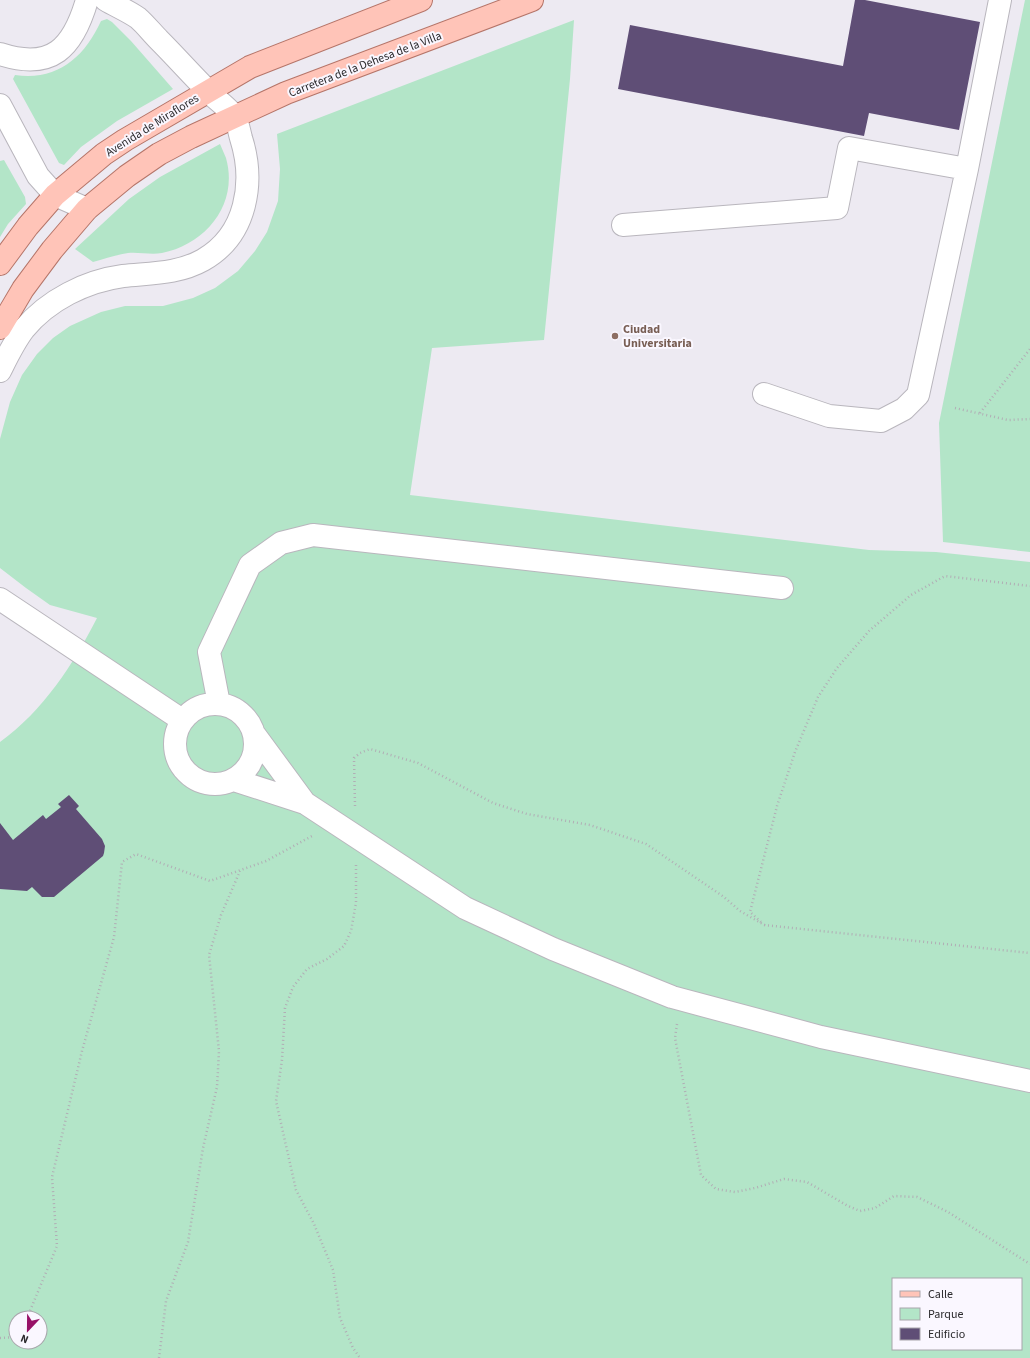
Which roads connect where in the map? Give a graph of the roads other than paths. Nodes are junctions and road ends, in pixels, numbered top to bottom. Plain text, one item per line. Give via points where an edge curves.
1 (88, 0) edge
2 (106, 0) edge
3 (421, 0) edge
4 (532, 0) edge
5 (1000, 0) edge
6 (0, 54) edge
7 (207, 91) junction
8 (0, 105) edge
9 (235, 117) junction
10 (967, 169) junction
11 (55, 195) junction
12 (88, 209) junction
13 (623, 225) dead end
14 (0, 264) edge
15 (0, 328) edge
16 (0, 371) edge
17 (764, 394) dead end
18 (782, 588) dead end
19 (0, 599) edge
20 (219, 704) junction
21 (182, 720) junction
22 (255, 735) junction
23 (234, 780) junction
24 (305, 803) junction
25 (1030, 1081) edge

1 - 6 street via 70,40 58,52 37,60 22,60
2 - 7 street via 138,18
3 - 7 main road via 250,67
4 - 9 main road, Carretera de la Dehesa de la Villa via 286,93
5 - 10 street
7 - 9 street
7 - 11 main road, Avenida de Miraflores via 104,154
8 - 11 street via 38,176
9 - 12 main road via 159,154 127,176
9 - 16 street via 245,148 247,189 240,220 230,236 204,260 187,267 170,272 107,279 60,298 25,329
10 - 13 street via 849,148 837,208
10 - 17 street via 918,396 904,409 881,421 829,416
11 - 12 street
11 - 14 main road, Avenida de Miraflores
12 - 15 main road via 23,288
18 - 20 street via 313,535 281,543 250,565 209,652
19 - 21 street
20 - 21 street via 205,705 192,711
20 - 22 street via 231,707 242,714
21 - 23 street via 176,732 175,746 177,759 184,770 194,779 207,784 221,784
22 - 23 street via 256,749 252,761 245,772
22 - 24 street
23 - 24 street
24 - 25 street via 465,908 553,949 672,997 821,1037

